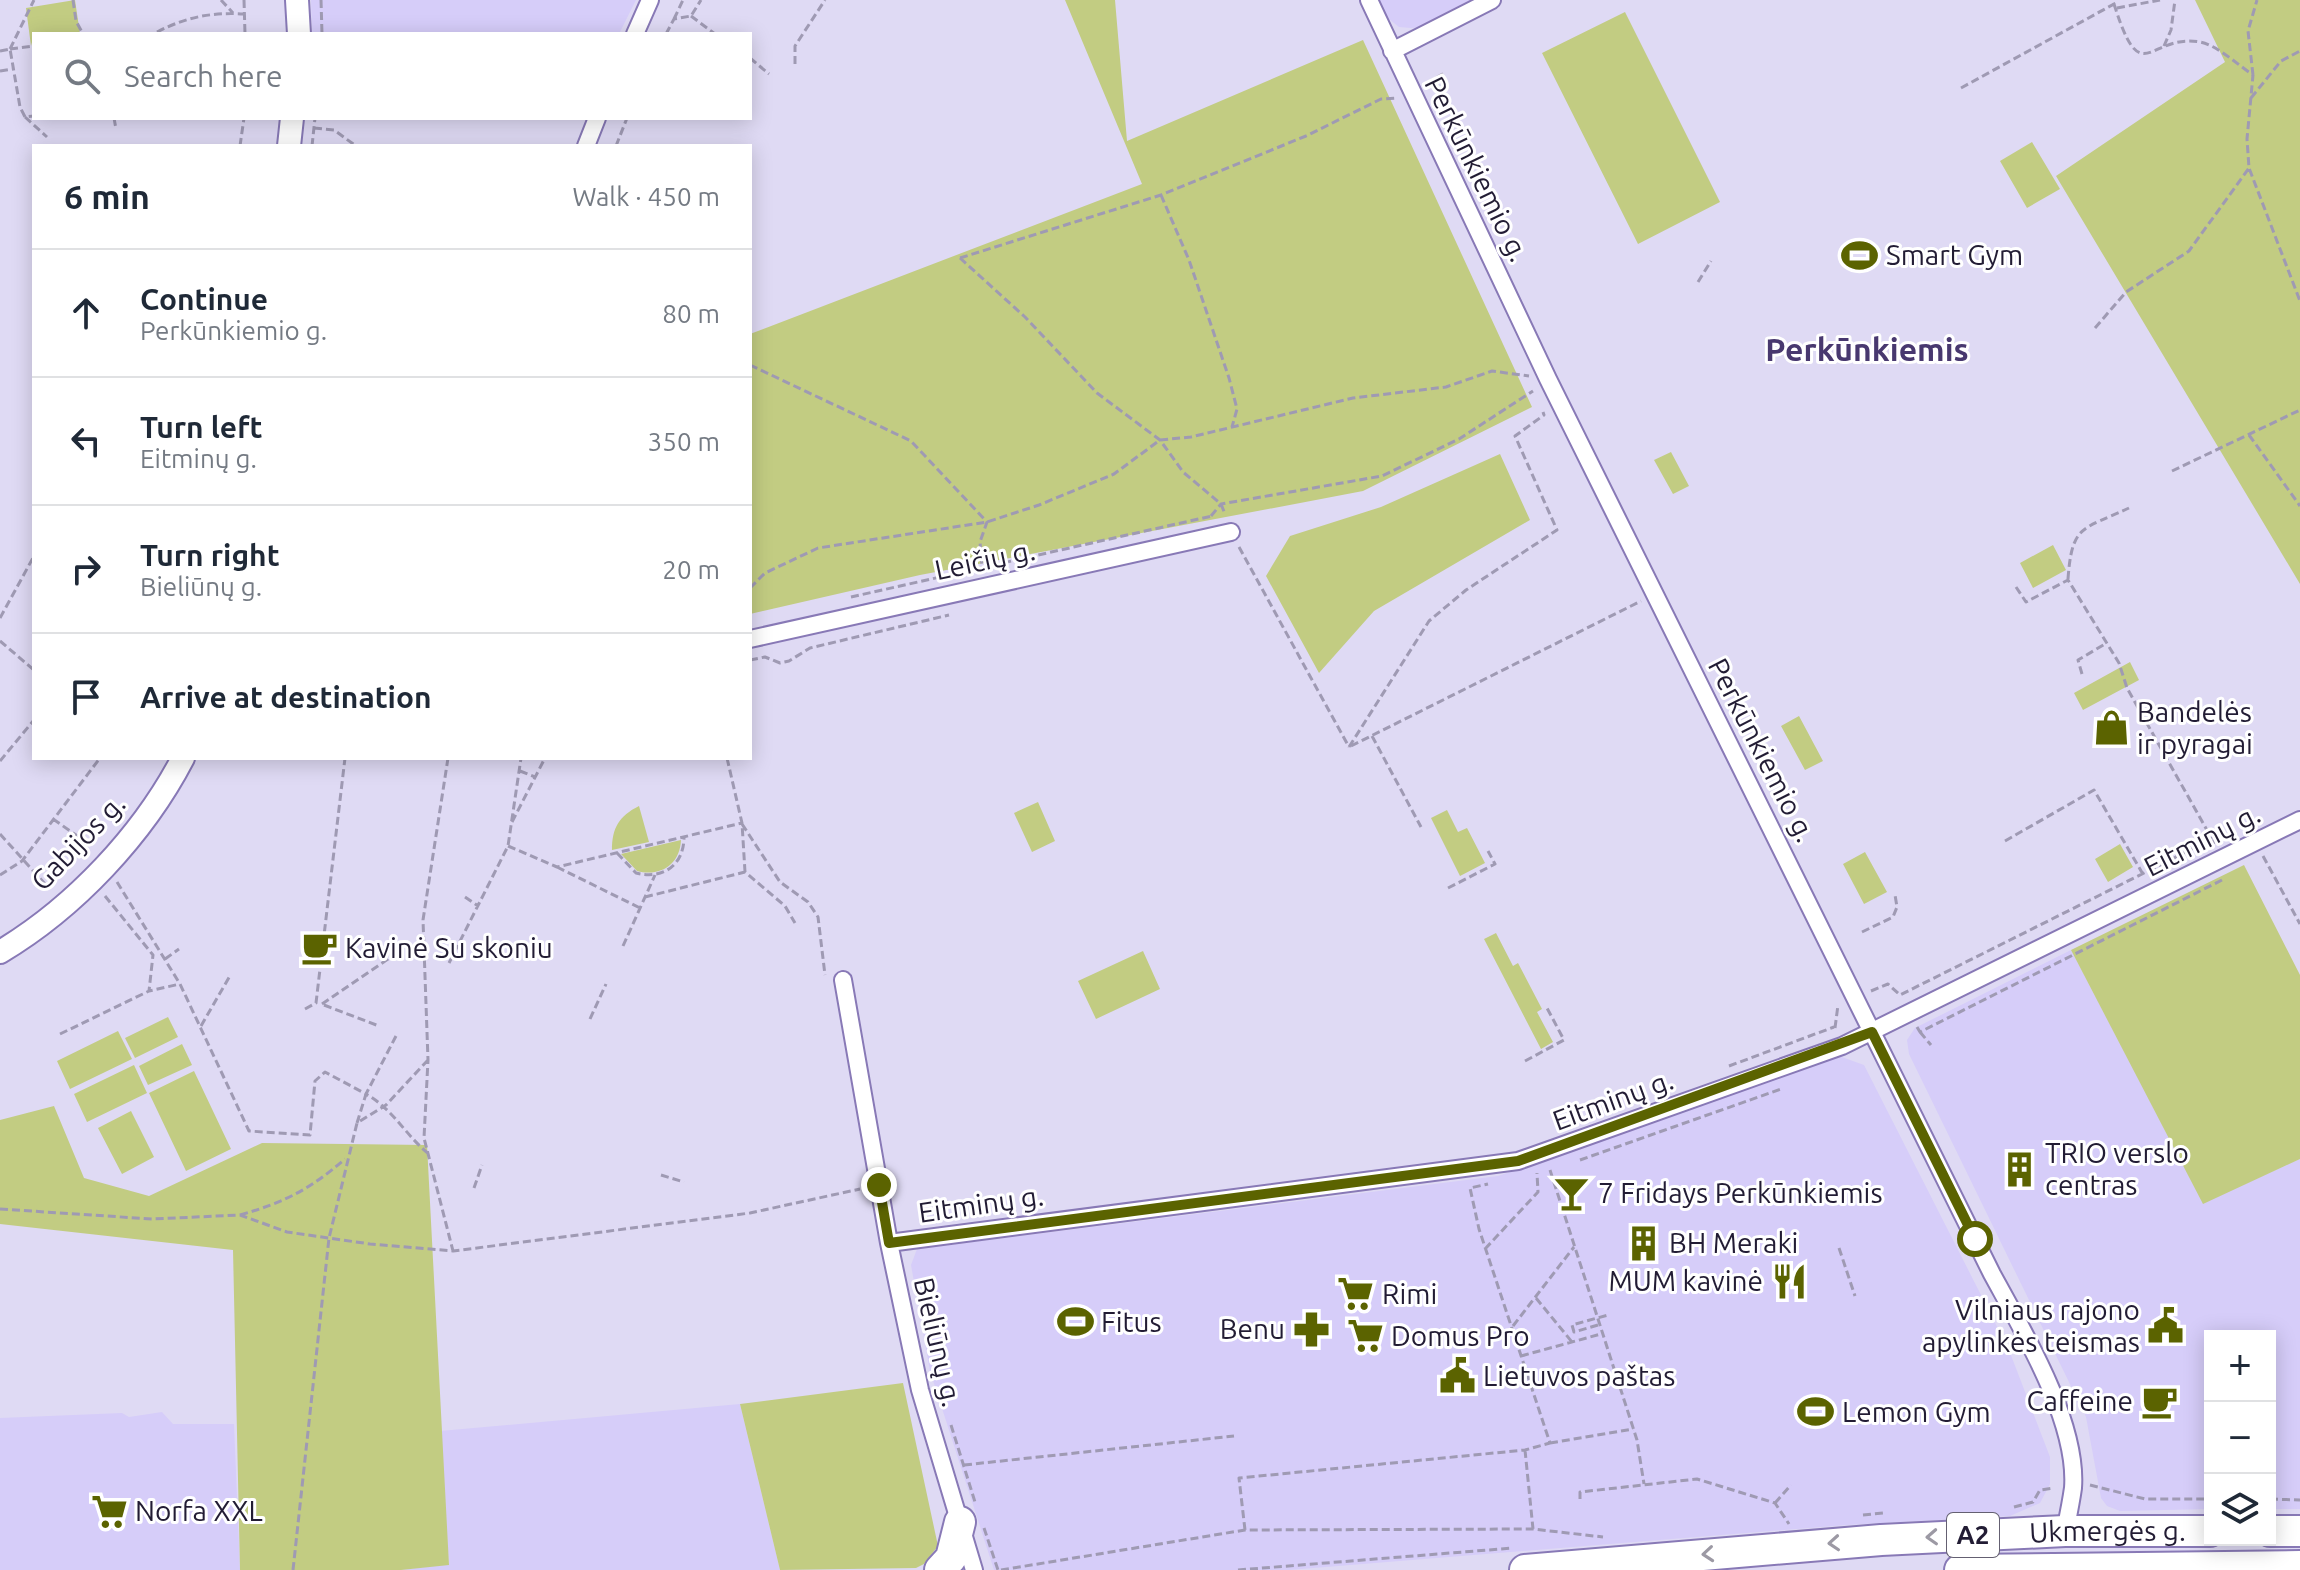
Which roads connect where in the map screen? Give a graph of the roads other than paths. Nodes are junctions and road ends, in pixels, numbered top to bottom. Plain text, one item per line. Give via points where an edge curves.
1 (297, 0) edge
2 (650, 0) edge
3 (1369, 0) edge
4 (1492, 0) edge
5 (299, 32) edge
6 (636, 32) edge
7 (1392, 51) junction
8 (292, 120) edge
9 (596, 120) edge
10 (289, 144) edge
11 (587, 144) edge
12 (1231, 532) road end
13 (752, 639) edge
14 (182, 760) edge
15 (2300, 820) edge
16 (0, 952) edge
17 (843, 980) road end
18 (1872, 1032) junction
19 (889, 1243) junction
20 (972, 1515) junction
21 (2065, 1531) junction
22 (2204, 1531) edge
23 (2276, 1531) edge
24 (2300, 1531) edge
25 (2300, 1566) edge
26 (2059, 1569) edge
27 (940, 1570) edge
28 (974, 1570) edge
29 (1525, 1570) edge
30 (1960, 1570) edge

1 - 5 street
2 - 6 street
3 - 7 street, Perkūnkiemio g.
4 - 7 street
7 - 18 street, Perkūnkiemio g. via 1548,379
8 - 10 street
9 - 11 street
12 - 13 street, Leičių g.
14 - 16 street, Gabijos g. via 111,859 64,905
15 - 18 street, Eitminų g.
17 - 19 street, Bieliūnų g.
18 - 19 street, Eitminų g. via 1518,1161
18 - 21 street, Perkūnkiemio g. via 2039,1361 2065,1436 2073,1487
19 - 20 street, Bieliūnų g. via 920,1390
20 - 27 highway
20 - 28 street, Bieliūnų g.
21 - 22 highway, Ukmergės g. / A2
21 - 26 highway
21 -> 29 highway, Ukmergės g. / A2 via 1881,1540
23 - 24 highway
25 - 26 highway, Ukmergės g. / A2
26 - 30 highway, Ukmergės g. / A2

